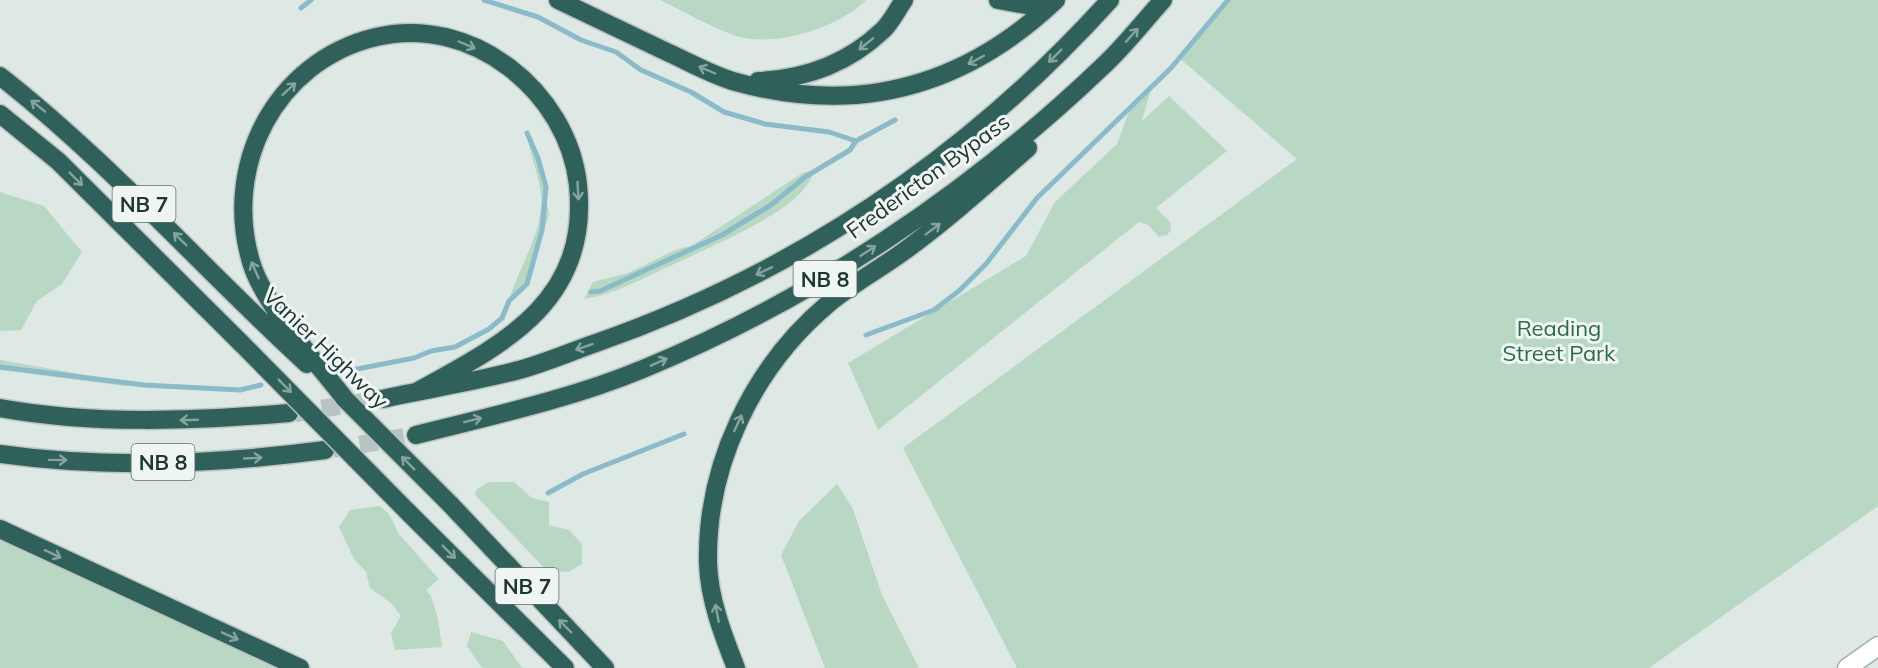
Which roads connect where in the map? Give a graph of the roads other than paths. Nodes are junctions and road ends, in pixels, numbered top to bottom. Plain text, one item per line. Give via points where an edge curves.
1 (558, 0) edge
2 (904, 0) edge
3 (998, 0) edge
4 (1055, 0) edge
5 (1110, 0) edge
6 (1163, 0) edge
7 (1104, 66) junction
8 (0, 76) edge
9 (735, 81) junction
10 (0, 114) edge
11 (289, 339) junction
12 (418, 391) junction
13 (382, 399) tunnel mouth
14 (0, 408) edge
15 (289, 413) tunnel mouth
16 (416, 435) tunnel mouth
17 (325, 450) tunnel mouth
18 (0, 454) edge
19 (0, 529) edge
20 (1878, 646) edge
21 (300, 668) edge
22 (565, 668) edge
23 (605, 668) edge
24 (736, 668) edge
25 (1847, 668) edge

9 -> 1 highway
2 -> 9 highway via 884,29 847,59 778,80
3 - 4 highway via 1026,5
4 -> 9 highway via 991,52 957,70 907,86 862,94 816,96
5 -> 12 highway, Fredericton Bypass / NB 8 via 1020,90 925,168 854,220 777,265 608,339 520,369
7 -> 6 highway, Fredericton Bypass / NB 8
16 -> 7 highway, Fredericton Bypass / NB 8 via 641,370 814,286 927,212 1023,138
24 -> 7 highway via 720,627 708,565 711,502 726,450 746,408 787,345 828,304 962,207 1037,139
11 -> 8 highway, Vanier Highway / NB 7 via 50,115
10 -> 22 highway, NB 7, bridge via 58,161
11 -> 12 highway via 253,267 244,228 249,158 265,120 283,95 310,70 353,45 401,33 463,42 516,71 552,110 568,141 576,170 578,228 559,282 545,305 524,327 494,349
23 -> 11 highway, Vanier Highway / NB 7, bridge
12 - 13 highway, Fredericton Bypass / NB 8
15 -> 14 highway, NB 8 via 182,420 90,418
18 -> 17 highway, NB 8 via 43,460 178,462
19 -> 21 highway
20 - 25 street

